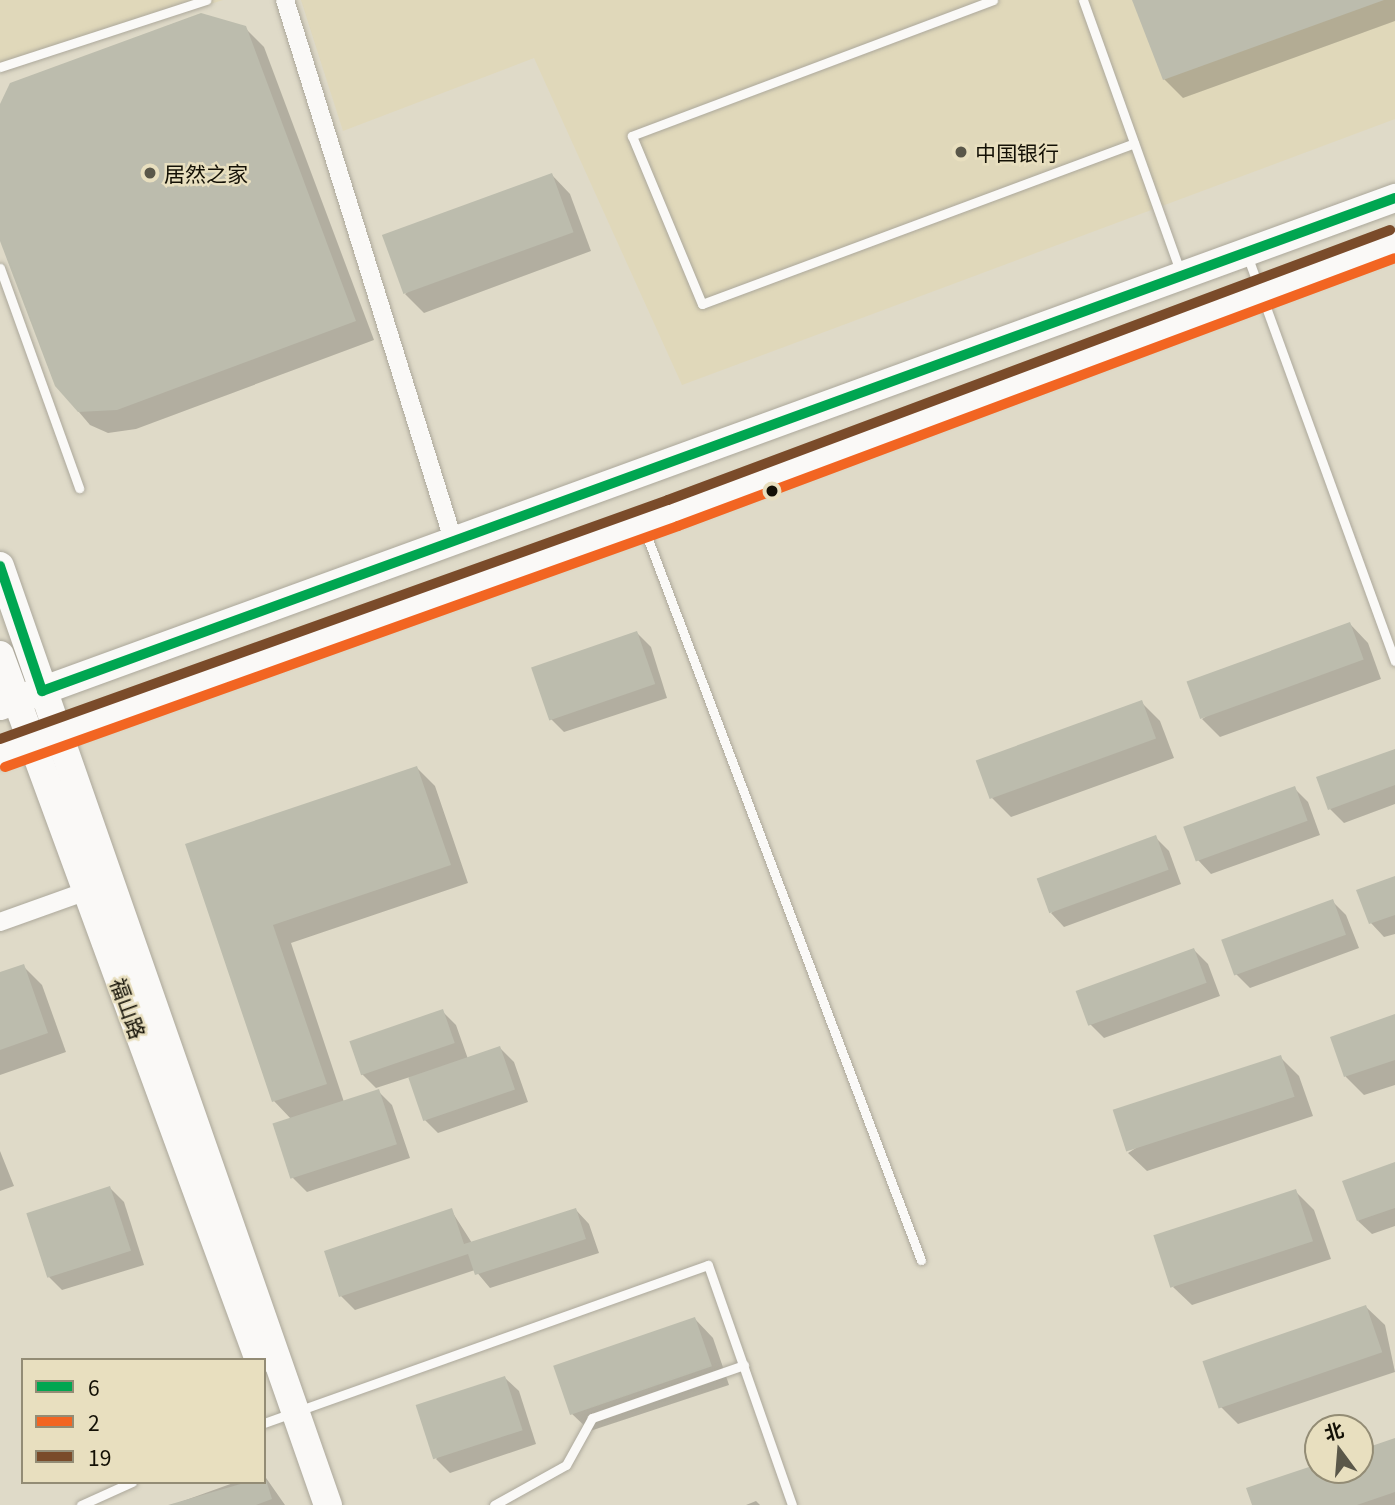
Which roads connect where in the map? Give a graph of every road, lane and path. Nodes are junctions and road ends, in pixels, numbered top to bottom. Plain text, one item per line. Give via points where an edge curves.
1 (206, 0) edge
2 (285, 0) edge
3 (993, 0) edge
4 (1083, 0) edge
5 (0, 67) edge
6 (1134, 143) junction
7 (1395, 198) edge
8 (1395, 243) edge
9 (1245, 250) junction
10 (0, 268) edge
11 (1181, 274) junction
12 (1260, 292) junction
13 (79, 488) dead end
14 (643, 524) junction
15 (454, 543) junction
16 (0, 566) edge
17 (0, 655) edge
18 (1395, 660) edge
19 (19, 699) edge
20 (44, 737) junction
21 (0, 754) edge
22 (98, 887) junction
23 (0, 922) edge
24 (920, 1259) dead end
25 (258, 1358) edge
26 (260, 1358) edge
27 (744, 1365) junction
28 (266, 1374) edge
29 (266, 1380) edge
30 (280, 1415) edge
31 (128, 1484) edge
32 (81, 1505) edge
33 (309, 1505) edge
34 (328, 1505) edge
35 (494, 1505) edge
36 (792, 1505) edge

1 - 5 lane
2 - 15 street
3 - 6 lane via 632,136 702,304
4 - 6 lane
6 - 11 lane
7 - 9 main road
8 - 12 main road
9 - 11 main road
9 - 12 lane
10 - 13 lane
11 - 15 main road
12 - 14 main road
12 - 18 lane
14 - 20 main road
14 - 24 lane
15 - 19 main road
16 - 19 main road
17 - 19 main road
19 - 20 main road
20 - 21 main road
20 - 22 main road
22 - 23 street
22 - 25 main road, 福山路
22 - 26 main road
27 - 30 lane via 708,1265
27 - 35 lane via 592,1418 566,1465
27 - 36 lane
28 - 30 main road
29 - 30 main road
30 - 33 main road
30 - 34 main road
31 - 32 lane

